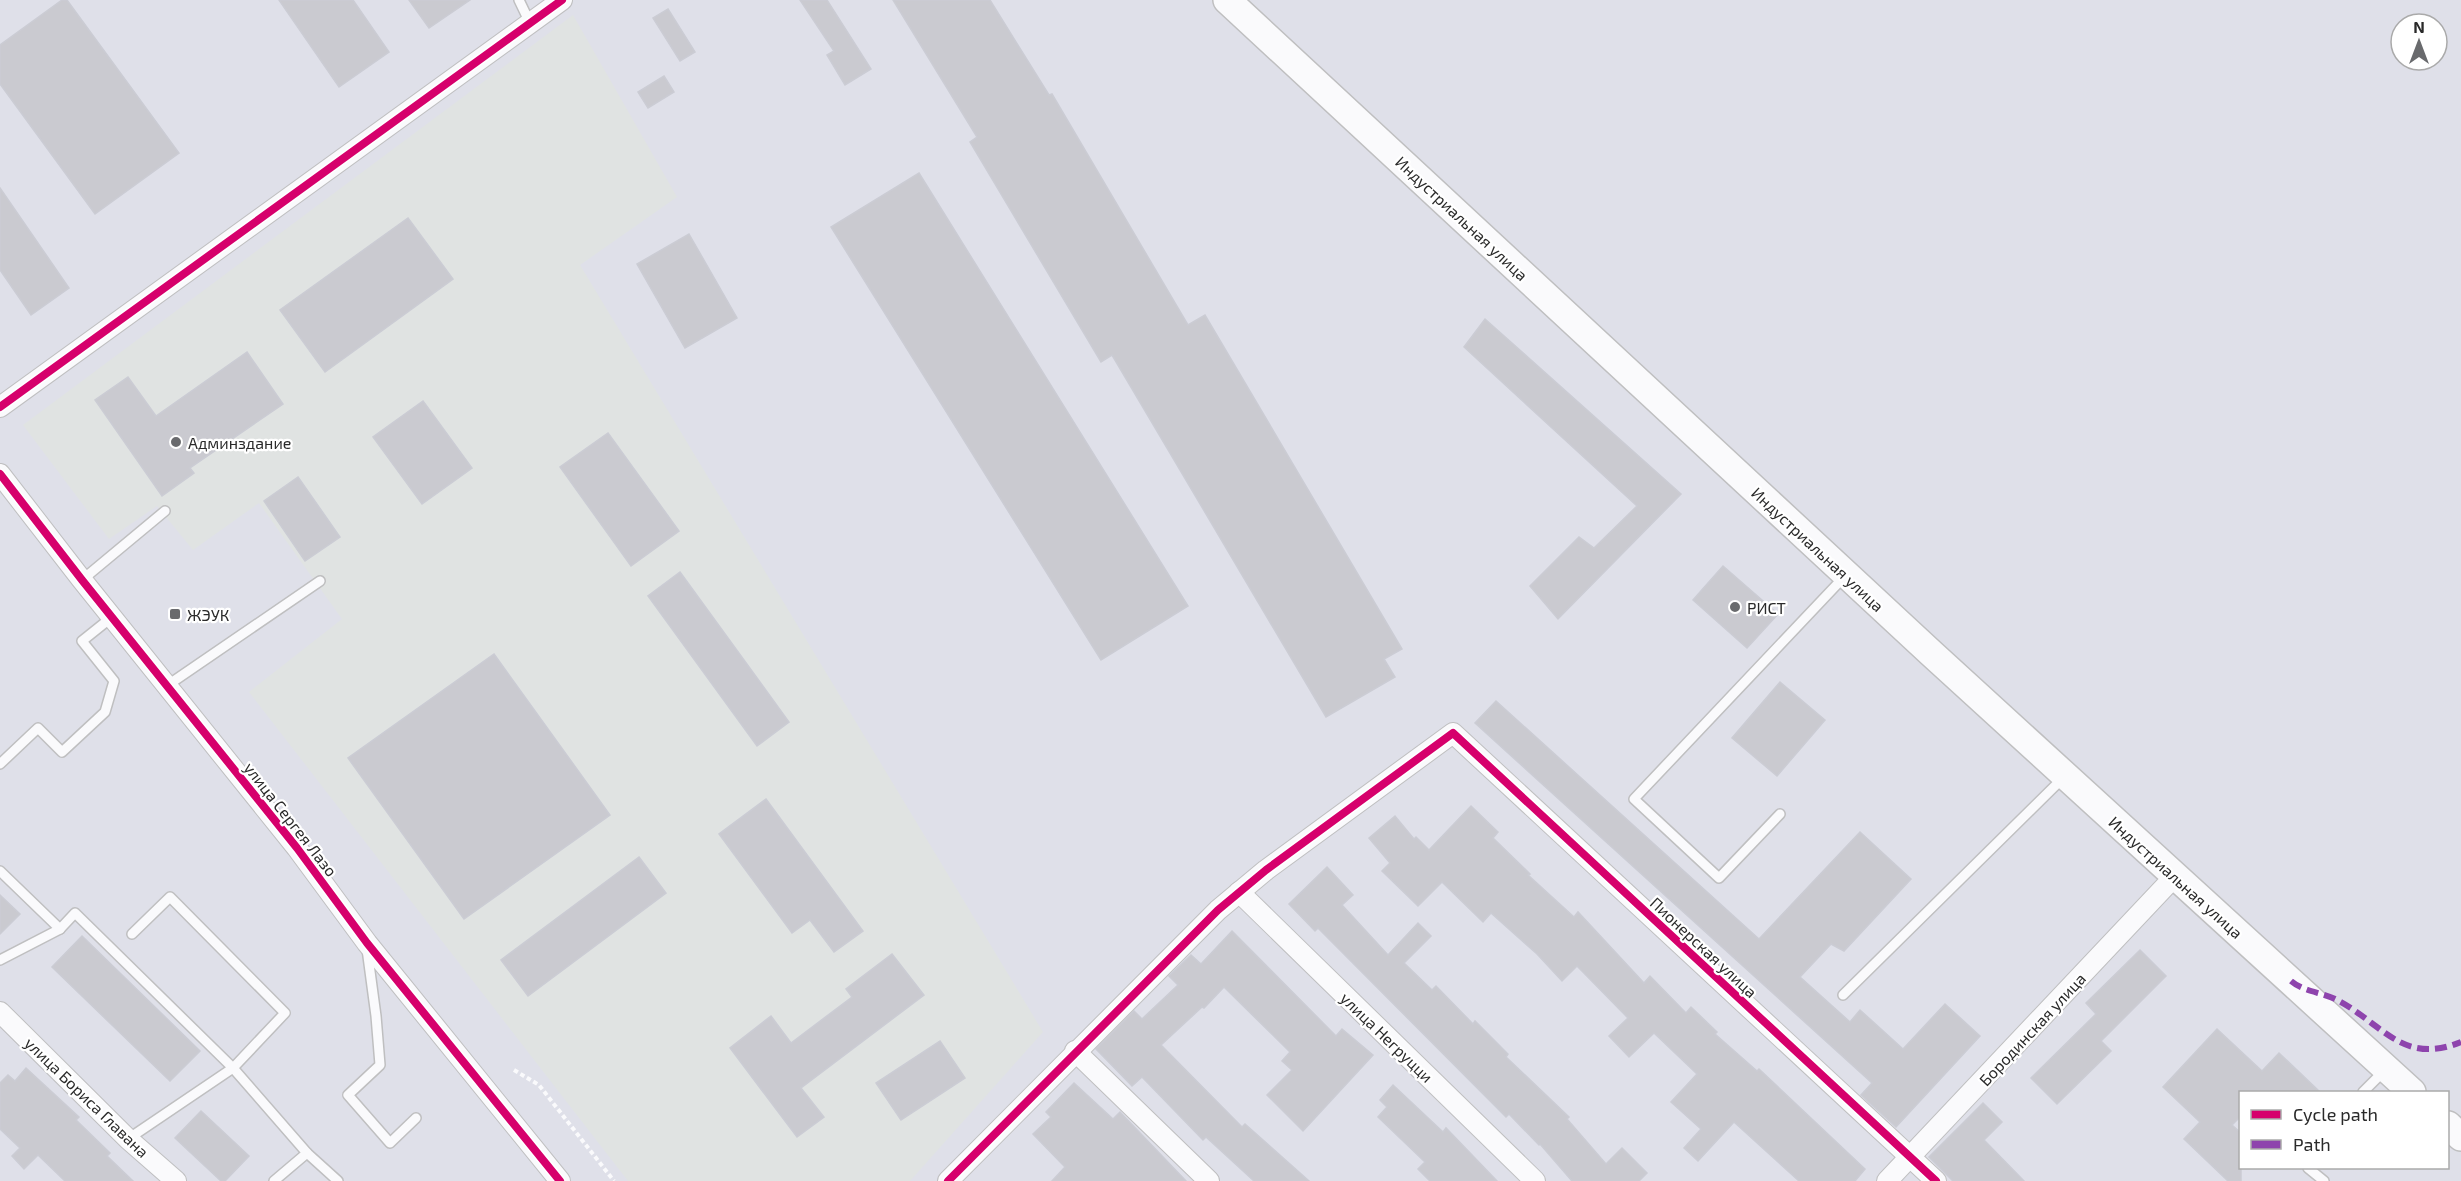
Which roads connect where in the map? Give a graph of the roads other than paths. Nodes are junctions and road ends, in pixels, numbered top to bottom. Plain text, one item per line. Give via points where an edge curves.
1 (519, 0) edge
2 (562, 0) edge
3 (1227, 0) edge
4 (530, 23) junction
5 (0, 407) edge
6 (0, 474) edge
7 (165, 511) dead end
8 (1846, 575) junction
9 (82, 580) junction
10 (320, 581) dead end
11 (112, 617) junction
12 (168, 685) junction
13 (0, 764) edge
14 (2065, 776) junction
15 (1780, 814) dead end
16 (0, 871) edge
17 (2175, 876) junction
18 (1239, 892) junction
19 (60, 929) junction
20 (132, 934) dead end
21 (367, 943) junction
22 (0, 960) edge
23 (1843, 995) dead end
24 (0, 1012) edge
25 (1075, 1052) junction
26 (232, 1068) junction
27 (2386, 1068) junction
28 (2364, 1091) edge
29 (2411, 1091) edge
30 (416, 1118) dead end
31 (2449, 1126) edge
32 (2461, 1137) edge
33 (128, 1139) junction
34 (307, 1153) junction
35 (1911, 1158) junction
36 (2310, 1169) edge
37 (176, 1181) edge
38 (274, 1181) edge
39 (338, 1181) edge
40 (560, 1181) edge
41 (948, 1181) edge
42 (1209, 1181) edge
43 (1535, 1181) edge
44 (1887, 1181) edge
45 (1936, 1181) edge
46 (2324, 1181) edge

1 - 4 lane
2 - 4 street
3 - 8 main road, Индустриальная улица
4 - 5 street
6 - 9 street, улица Сергея Лазо
7 - 9 lane
8 - 14 main road, Индустриальная улица
8 - 15 lane via 1634,799 1719,878
9 - 11 street, улица Сергея Лазо
10 - 12 lane
11 - 12 street, улица Сергея Лазо
11 - 13 lane via 82,641 114,681 105,712 62,752 38,728
12 - 21 street, улица Сергея Лазо
14 - 17 main road, Индустриальная улица
14 - 23 lane
16 - 19 lane
17 - 27 main road, Индустриальная улица
17 - 35 street, Бородинская улица
18 - 25 street
18 - 35 street, Пионерская улица via 1454,733
18 - 43 street, улица Негруцци
19 - 22 lane
19 - 26 lane via 75,913
20 - 26 lane via 170,897 285,1013
21 - 30 lane via 380,1065 348,1095 390,1143
21 - 40 street, улица Сергея Лазо
24 - 33 street, улица Бориса Главана
25 - 41 street
25 - 42 street
26 - 33 lane
26 - 34 lane
27 - 28 lane
27 - 29 main road, Индустриальная улица
31 - 32 main road
33 - 37 street, улица Бориса Главана
34 - 38 lane
34 - 39 lane
35 - 44 street, Бородинская улица
35 - 45 street, Пионерская улица
36 - 46 lane

